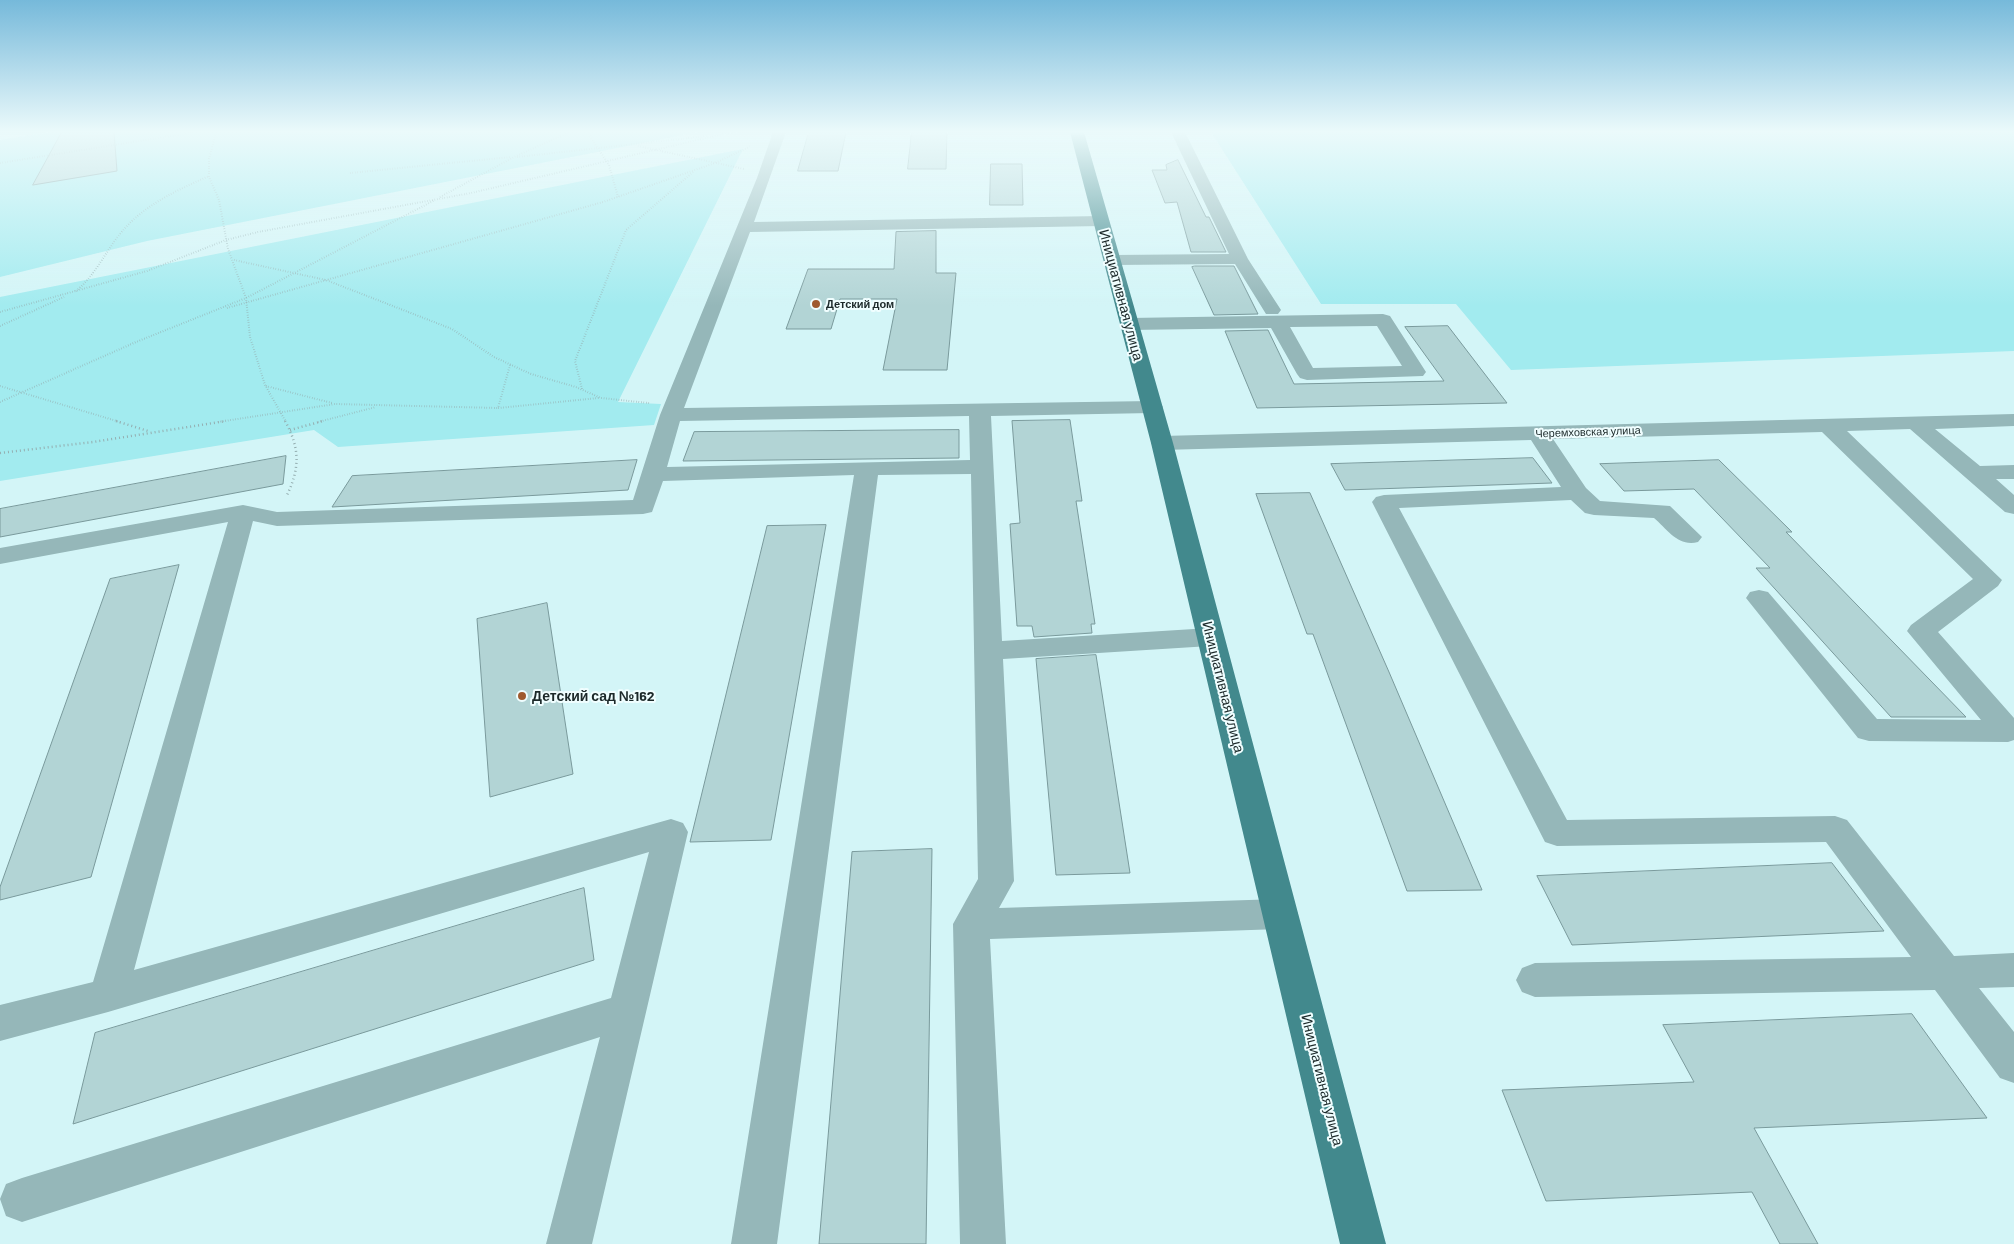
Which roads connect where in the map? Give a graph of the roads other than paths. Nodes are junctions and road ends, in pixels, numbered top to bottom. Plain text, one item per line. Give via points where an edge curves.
1 (759, 190) edge
2 (1093, 190) edge
3 (1206, 190) edge
4 (1101, 221) junction
5 (744, 227) junction
6 (1240, 259) junction
7 (1112, 260) junction
8 (1274, 316) junction
9 (1129, 324) junction
10 (1152, 406) junction
11 (980, 410) junction
12 (672, 412) junction
13 (2014, 420) edge
14 (1914, 422) junction
15 (1828, 425) junction
16 (1538, 433) junction
17 (1162, 443) junction
18 (982, 467) junction
19 (867, 468) junction
20 (2014, 472) edge
21 (1974, 473) junction
22 (654, 474) junction
23 (1577, 493) junction
24 (2014, 507) edge
25 (244, 512) junction
26 (1689, 537) dead end
27 (0, 556) edge
28 (1758, 598) dead end
29 (1210, 637) junction
30 (988, 651) junction
31 (1280, 914) junction
32 (971, 924) junction
33 (2014, 970) edge
34 (1945, 973) junction
35 (1534, 980) dead end
36 (108, 995) junction
37 (627, 1011) junction
38 (0, 1023) edge
39 (2014, 1064) edge
40 (22, 1200) dead end
41 (569, 1244) edge
42 (754, 1244) edge
43 (983, 1244) edge
44 (1363, 1244) edge

1 - 5 street
2 - 4 main road, Инициативная улица
3 - 6 street
4 - 5 street
4 - 7 main road, Инициативная улица
5 - 12 street
6 - 7 street
6 - 8 street
7 - 9 main road, Инициативная улица
8 - 8 street via 1307,374 1416,372 1383,320
8 - 9 street
9 - 10 main road, Инициативная улица
10 - 11 street
10 - 17 main road, Инициативная улица
11 - 12 street
11 - 18 street
12 - 22 street
13 - 14 street, Черемховская улица
14 - 15 street, Черемховская улица
14 - 21 street
15 - 16 street, Черемховская улица
15 - 28 street via 1989,580 1921,630 2008,731 1869,730
16 - 17 street, Черемховская улица
16 - 23 street
17 - 29 main road, Инициативная улица
18 - 19 street
18 - 30 street
19 - 22 street
19 - 42 street
20 - 21 street
21 - 24 street
22 - 25 street via 643,507 277,519
23 - 26 street via 1594,508 1661,511
23 - 34 street via 1384,502 1557,833 1835,829
25 - 27 street
25 - 36 street
29 - 30 street
29 - 31 main road, Инициативная улица
30 - 32 street via 996,881
31 - 32 street
31 - 44 main road, Инициативная улица
32 - 43 street
33 - 34 street
34 - 35 street
34 - 39 street
36 - 37 street via 671,832
36 - 38 street
37 - 40 street
37 - 41 street

